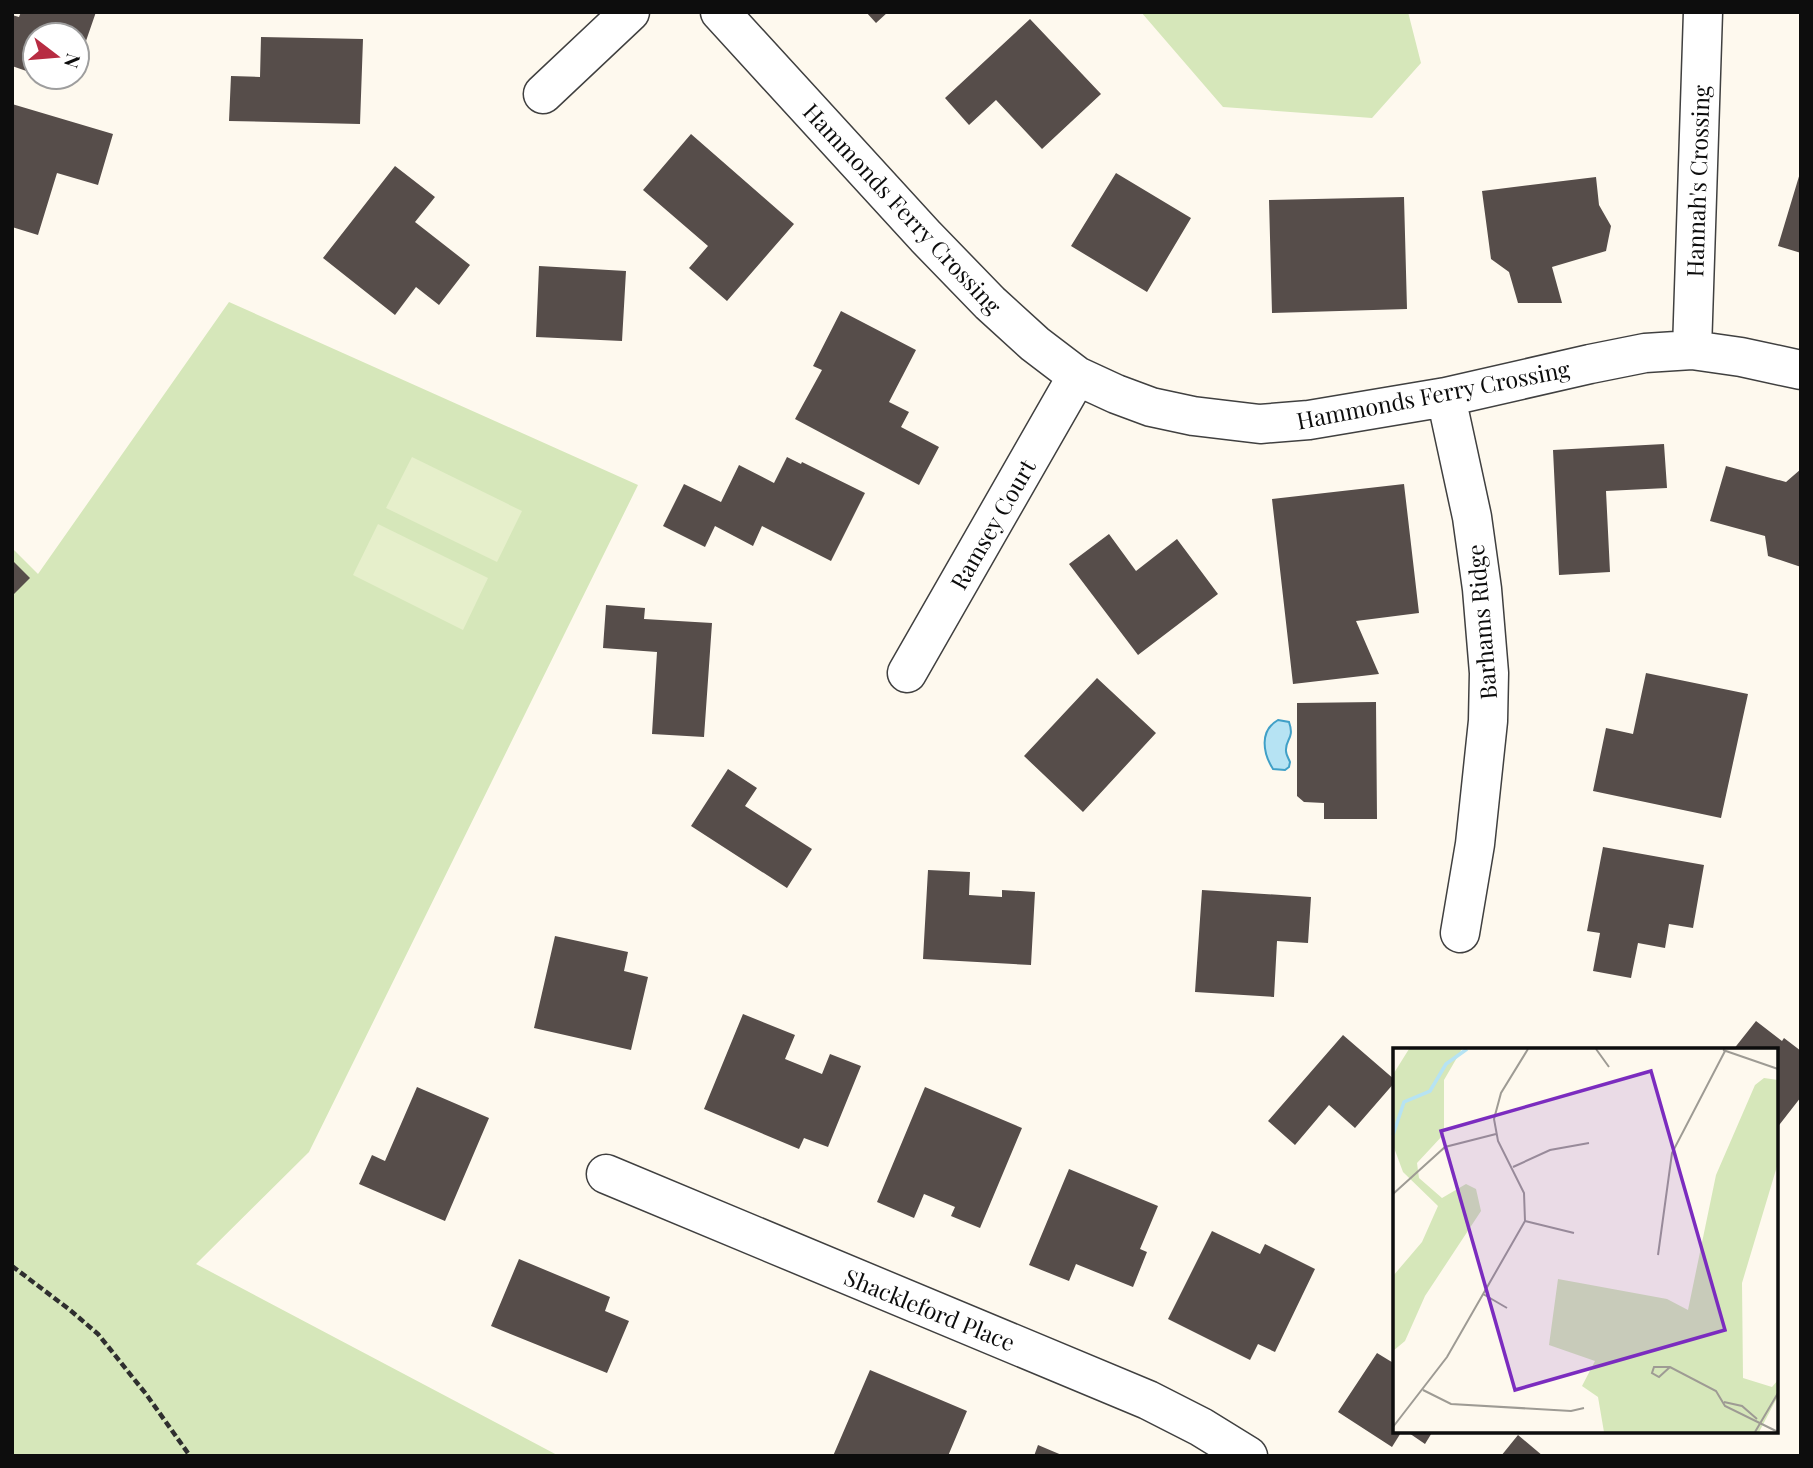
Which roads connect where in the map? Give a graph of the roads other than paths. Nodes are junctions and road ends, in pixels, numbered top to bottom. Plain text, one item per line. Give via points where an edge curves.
1 (631, 12) edge
2 (720, 12) edge
3 (1703, 12) edge
4 (544, 94) dead end
5 (1692, 350) junction
6 (1801, 370) edge
7 (1077, 376) junction
8 (1446, 397) junction
9 (907, 673) dead end
10 (1460, 933) dead end
11 (606, 1174) dead end
12 (1248, 1456) edge

1 - 4 street
2 - 7 street, Hammonds Ferry Crossing via 990,303
3 - 5 street, Hannah's Crossing
5 - 6 street, Hammonds Ferry Crossing
5 - 8 street, Hammonds Ferry Crossing via 1590,363
7 - 8 street, Hammonds Ferry Crossing via 1151,407 1260,425
7 - 9 street, Ramsey Court
8 - 10 street, Barhams Ridge via 1472,517 1489,673 1475,844
11 - 12 street, Shackleford Place via 1148,1400

